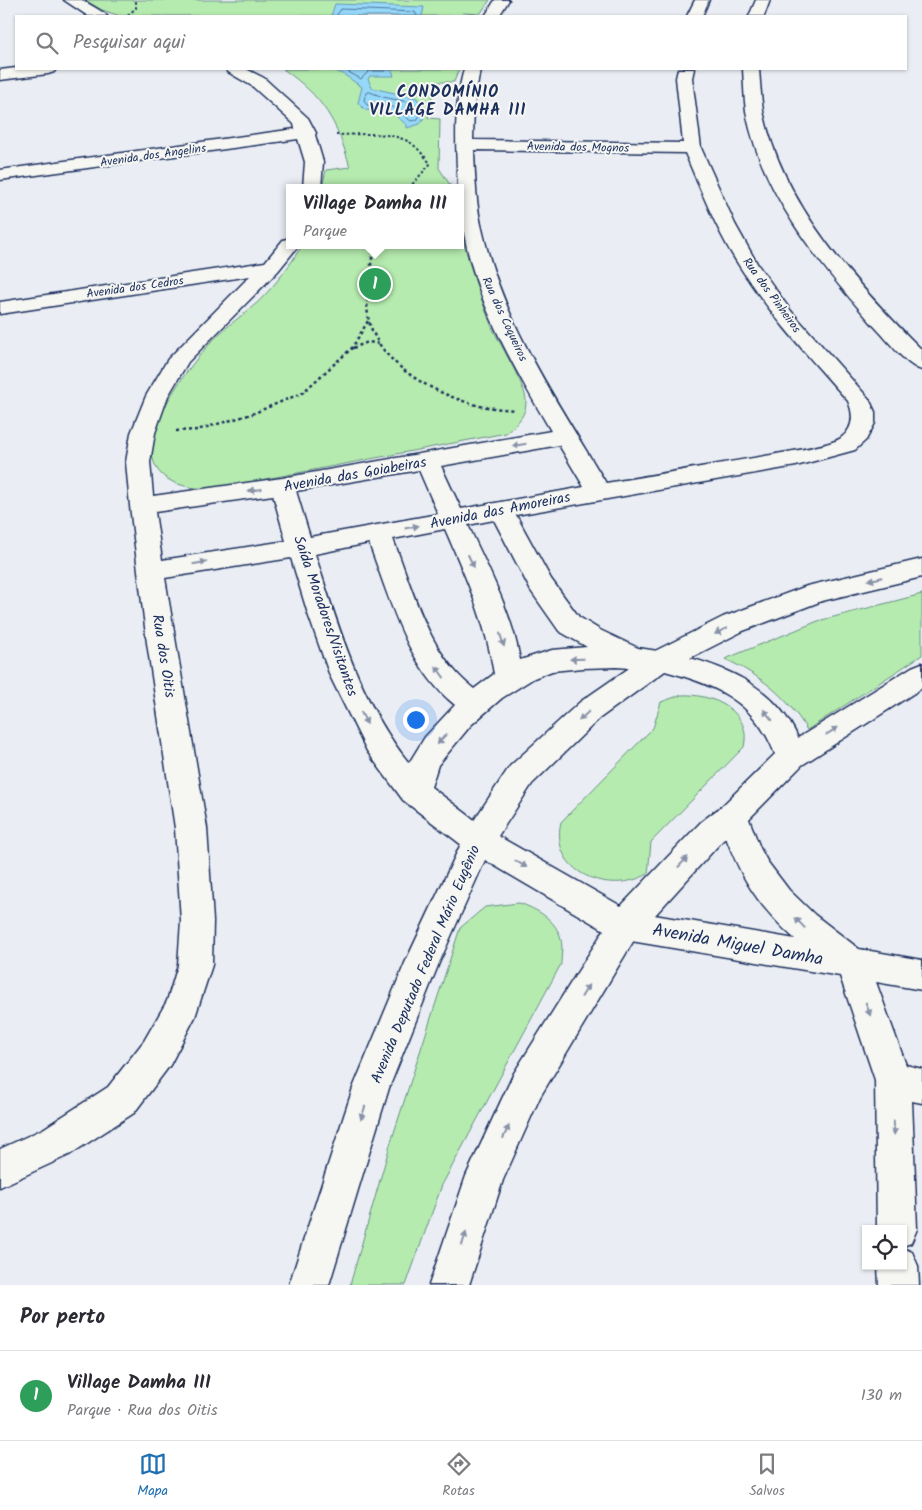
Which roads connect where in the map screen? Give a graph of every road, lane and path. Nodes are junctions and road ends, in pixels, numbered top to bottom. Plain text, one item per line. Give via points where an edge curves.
1 (71, 0) edge
2 (136, 0) edge
3 (502, 0) edge
4 (702, 0) edge
5 (763, 0) edge
6 (97, 15) edge
7 (127, 15) edge
8 (493, 15) edge
9 (695, 15) edge
10 (757, 15) edge
11 (40, 70) edge
12 (236, 70) edge
13 (472, 70) edge
14 (686, 70) edge
15 (751, 70) edge
16 (0, 75) edge
17 (306, 133) junction
18 (464, 146) junction
19 (692, 148) junction
20 (0, 175) edge
21 (312, 184) edge
22 (412, 184) edge
23 (286, 249) edge
24 (372, 249) edge
25 (271, 268) junction
26 (0, 308) edge
27 (369, 320) junction
28 (380, 344) junction
29 (352, 348) junction
30 (922, 364) edge
31 (143, 433) junction
32 (558, 438) junction
33 (847, 445) joint
34 (428, 461) junction
35 (282, 486) junction
36 (599, 492) junction
37 (142, 506) junction
38 (501, 510) junction
39 (452, 519) junction
40 (378, 533) junction
41 (300, 548) junction
42 (922, 568) edge
43 (152, 571) junction
44 (648, 659) junction
45 (922, 674) edge
46 (509, 678) junction
47 (475, 705) junction
48 (791, 757) junction
49 (414, 790) junction
50 (733, 814) junction
51 (478, 840) junction
52 (625, 925) junction
53 (852, 963) junction
54 (922, 975) edge
55 (907, 1083) edge
56 (0, 1168) edge
57 (897, 1225) edge
58 (898, 1270) edge
59 (308, 1285) edge
60 (449, 1285) edge
61 (899, 1285) edge

1 - 6 street
2 - 7 path via 136,8
3 - 8 street
4 - 9 street
5 - 10 street
11 - 16 street
12 - 17 street via 258,82 302,122
13 - 18 street, Rua dos Coqueiros
14 - 19 street, Rua dos Pinheiros
15 - 30 street via 757,124 772,165 802,220 876,317
17 - 20 street, Avenida dos Angelins
17 - 21 street via 314,162
17 - 22 path via 406,140 430,163
18 - 19 street, Avenida dos Mognos
18 - 32 street, Rua dos Coqueiros via 474,241 488,283
19 - 33 street, Rua dos Pinheiros via 725,224 748,266 784,315 858,399 864,412 863,423 858,435
23 - 25 street, Rua dos Oitis
24 - 27 path via 368,288
25 - 26 street, Avenida dos Cedros
25 - 31 street, Rua dos Oitis via 179,359 157,396
27 - 28 path
27 - 29 path
28 - 29 path via 368,342
28 - 32 path via 393,363 418,380 458,399 514,410 541,420
29 - 31 path via 302,393 261,411 197,430
31 - 37 street, Rua dos Oitis via 138,462
32 -> 34 street, Avenida das Goiabeiras
32 - 36 street, Rua dos Coqueiros
33 - 36 street, Avenida das Amoreiras via 796,458
34 - 35 street, Avenida das Goiabeiras
34 - 39 street
35 -> 37 street, Avenida das Goiabeiras
35 - 41 street, Saída Moradores/Visitantes
36 - 38 street, Avenida das Amoreiras
37 - 43 street, Rua dos Oitis
38 - 39 street, Avenida das Amoreiras
38 - 44 street via 540,584 570,624 590,638
40 -> 39 street, Avenida das Amoreiras
39 -> 46 street via 490,603 503,642
40 - 41 street, Avenida das Amoreiras
47 -> 40 street via 450,686 432,661
43 -> 41 street, Avenida das Amoreiras
41 -> 49 street, Saída Moradores/Visitantes via 346,684 374,738
42 -> 44 street, Avenida Deputado Federal Mário Eugênio via 816,593
43 - 56 street, Rua dos Oitis via 191,828 197,921 195,965 183,1006 157,1053 121,1100 56,1142
44 -> 46 street via 569,659 540,664
48 -> 44 street via 779,728 757,702 728,682 693,668
44 -> 51 street, Avenida Deputado Federal Mário Eugênio via 521,775
48 -> 45 street
46 - 47 street
47 -> 49 street via 426,759
48 - 50 street
49 - 51 street, Saída Moradores/Visitantes
52 -> 50 street via 712,831
53 -> 50 street, Avenida Miguel Damha via 808,931 772,894 748,855
51 -> 52 street, Saída Moradores/Visitantes
51 -> 59 street, Avenida Deputado Federal Mário Eugênio via 422,963 371,1088
52 - 53 street, Avenida Miguel Damha
60 -> 52 street via 485,1176 527,1085
53 - 54 street, Avenida Miguel Damha
53 -> 55 street
55 -> 57 street
58 - 61 street

